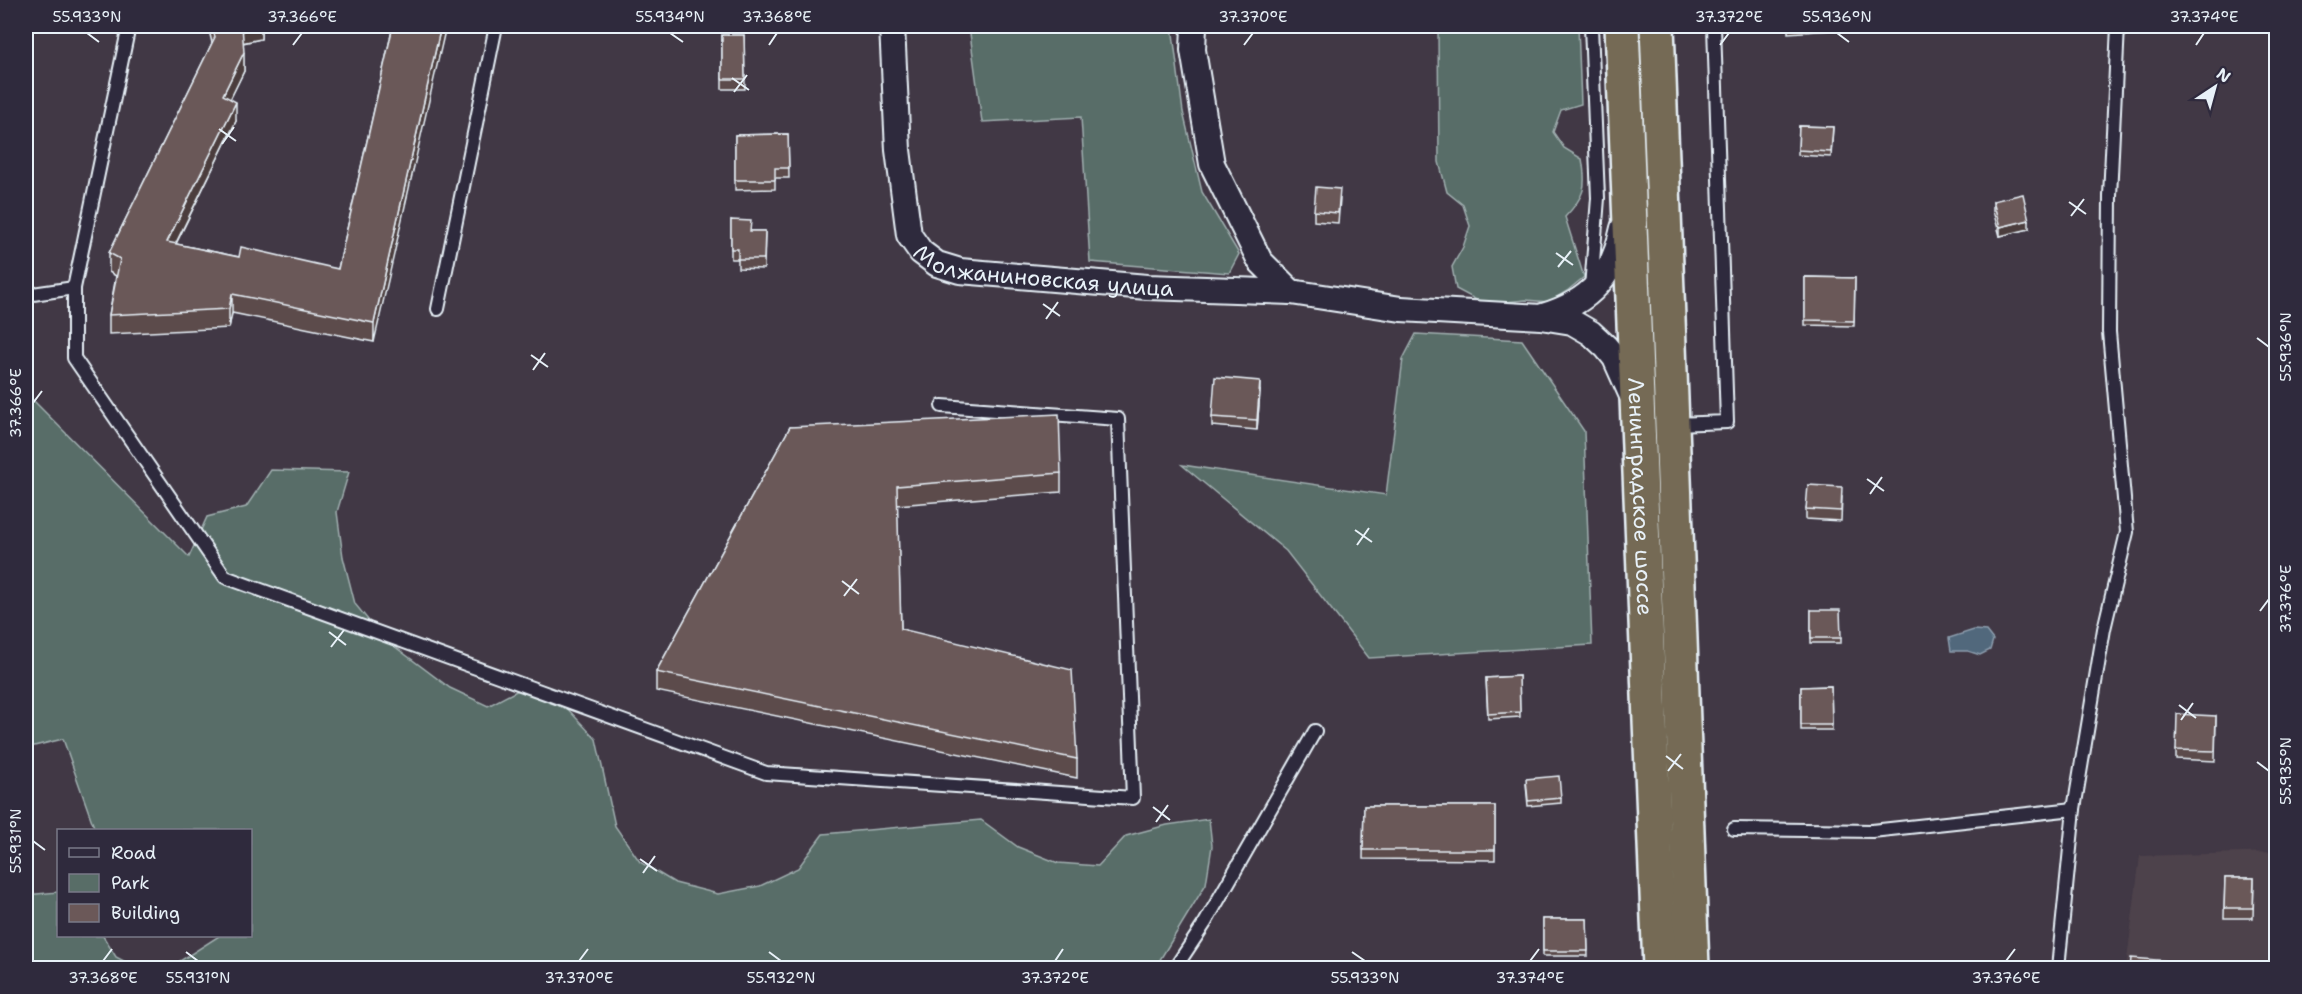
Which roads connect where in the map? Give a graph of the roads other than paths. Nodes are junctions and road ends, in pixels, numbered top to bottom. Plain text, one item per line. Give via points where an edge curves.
1 (129, 26) edge
2 (496, 26) edge
3 (892, 26) edge
4 (1194, 26) edge
5 (1591, 26) edge
6 (1622, 26) edge
7 (1657, 26) edge
8 (1714, 26) edge
9 (2118, 26) edge
10 (1629, 199) junction
11 (74, 288) junction
12 (1291, 292) junction
13 (1591, 292) junction
14 (26, 295) edge
15 (438, 309) dead end
16 (1541, 317) junction
17 (942, 406) dead end
18 (1638, 410) junction
19 (1673, 424) junction
20 (1315, 731) dead end
21 (2074, 809) junction
22 (1734, 829) dead end
23 (1175, 969) edge
24 (1660, 969) edge
25 (1692, 969) edge
26 (2058, 969) edge

1 - 11 lane
2 - 15 lane
3 - 12 street, Молжаниновская улица via 898,150 909,235 921,252 937,264 960,271 1148,287
4 - 12 street via 1193,50 1212,164 1260,261
5 - 13 lane via 1598,198
6 - 10 highway, Ленинградское шоссе
7 - 19 highway, Ленинградское шоссе
8 - 19 lane via 1727,422
9 - 21 lane via 2109,332 2127,532 2104,629
10 - 13 street, Молжаниновская улица via 1618,253
10 - 18 highway, Ленинградское шоссе
11 - 14 lane
11 - 17 lane via 74,358 225,578 766,773 1133,798 1119,419
12 - 16 street, Молжаниновская улица via 1401,309
13 - 16 street, Молжаниновская улица via 1565,310
16 - 18 street, Молжаниновская улица via 1572,322 1591,333 1614,358
18 - 24 highway, Ленинградское шоссе
19 - 25 highway, Ленинградское шоссе
20 - 23 lane
21 - 22 lane via 1872,831
21 - 26 lane

